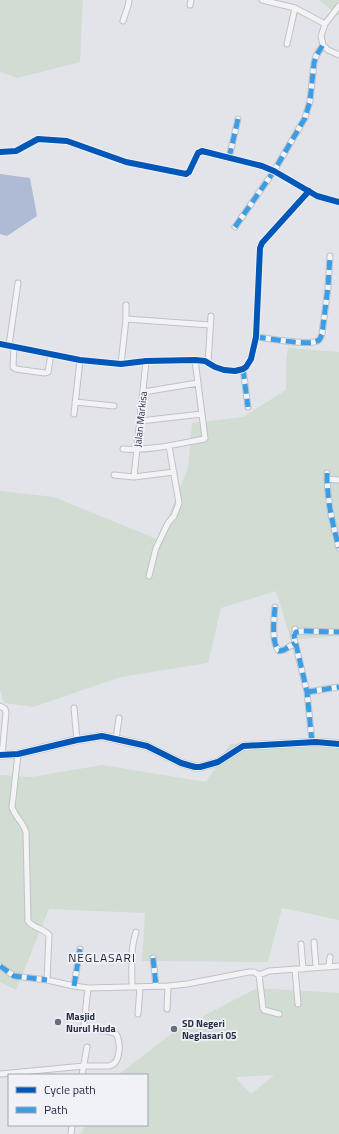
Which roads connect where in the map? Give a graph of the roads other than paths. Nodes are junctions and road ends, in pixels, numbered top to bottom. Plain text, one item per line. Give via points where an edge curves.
1 (129, 0) edge
2 (262, 0) edge
3 (275, 1) edge
4 (339, 6) edge
5 (295, 8) junction
6 (123, 21) dead end
7 (325, 24) junction
8 (287, 44) dead end
9 (322, 44) junction
10 (339, 55) edge
11 (238, 119) dead end
12 (0, 152) edge
13 (229, 158) junction
14 (274, 171) junction
15 (309, 191) junction
16 (339, 202) edge
17 (235, 227) dead end
18 (330, 256) dead end
19 (18, 283) dead end
20 (126, 305) dead end
21 (210, 316) dead end
22 (126, 319) junction
23 (210, 325) junction
24 (256, 337) junction
25 (0, 344) edge
26 (11, 346) junction
27 (51, 354) junction
28 (80, 360) junction
29 (195, 360) junction
30 (146, 361) junction
31 (208, 363) junction
32 (121, 364) junction
33 (243, 369) junction
34 (198, 384) junction
35 (143, 392) junction
36 (75, 402) junction
37 (114, 406) dead end
38 (248, 407) dead end
39 (74, 414) dead end
40 (202, 414) junction
41 (140, 421) junction
42 (169, 446) junction
43 (123, 449) dead end
44 (137, 450) junction
45 (174, 472) junction
46 (327, 473) dead end
47 (114, 475) dead end
48 (134, 477) junction
49 (327, 479) junction
50 (339, 480) edge
51 (339, 548) edge
52 (149, 576) dead end
53 (275, 607) dead end
54 (339, 632) edge
55 (295, 642) junction
56 (339, 687) edge
57 (307, 692) junction
58 (0, 706) edge
59 (74, 708) dead end
60 (119, 718) dead end
61 (116, 739) junction
62 (77, 740) junction
63 (312, 742) junction
64 (339, 744) edge
65 (18, 754) junction
66 (1, 755) edge
67 (136, 932) dead end
68 (314, 942) dead end
69 (300, 944) dead end
70 (80, 949) dead end
71 (330, 957) dead end
72 (153, 958) dead end
73 (0, 966) edge
74 (339, 966) edge
75 (316, 967) junction
76 (330, 967) junction
77 (295, 969) junction
78 (304, 969) junction
79 (259, 975) junction
80 (47, 980) junction
81 (74, 986) junction
82 (156, 986) junction
83 (168, 986) junction
84 (132, 987) junction
85 (88, 988) junction
86 (140, 988) junction
87 (298, 1004) dead end
88 (167, 1009) dead end
89 (138, 1014) dead end
90 (279, 1014) dead end
91 (87, 1047) dead end
92 (84, 1066) junction
93 (0, 1074) edge
94 (82, 1074) edge

1 - 6 street
2 - 3 street
3 - 5 street
4 - 7 street
5 - 7 street
5 - 8 street
7 - 9 street via 321,36
9 - 10 street
9 - 14 street via 314,63 310,101 305,118
11 - 13 street
12 - 13 street via 16,151 38,139 67,141 126,162 186,174 200,152
13 - 14 street via 252,162
14 - 15 street
14 - 17 street
15 - 16 street
15 - 24 street via 260,248
18 - 24 street via 320,338 315,342 300,342
19 - 26 street
20 - 22 street
21 - 23 street
22 - 23 street
22 - 32 street
23 - 31 street
24 - 33 street via 251,359
25 - 26 street
26 - 27 street
26 - 27 street via 13,367 16,369 48,372
27 - 28 street
28 - 32 street
28 - 36 street
29 - 30 street
29 - 31 street
29 - 34 street
30 - 32 street
30 - 35 street, Jalan Markisa
31 - 33 street via 224,370
33 - 38 street
34 - 35 street
34 - 40 street
35 - 41 street, Jalan Markisa
36 - 37 street
36 - 39 street
40 - 41 street
40 - 42 street via 206,437 204,439
41 - 44 street, Jalan Markisa
42 - 44 street
42 - 45 street
43 - 44 street
44 - 48 street, Jalan Markisa
45 - 48 street
45 - 52 street via 178,507 156,548
46 - 49 street
47 - 48 street
49 - 50 street
49 - 51 street via 330,512
53 - 55 street via 276,649 284,650
54 - 55 street via 295,631
55 - 57 street
56 - 57 street
57 - 63 street
58 - 66 street via 5,708 6,712
59 - 62 street
60 - 61 street
61 - 62 street via 102,736
61 - 63 street via 147,746 196,767 218,762 243,746
62 - 65 street
63 - 64 street
65 - 66 street
65 - 80 street via 12,807 26,832 28,921 49,935
67 - 84 street via 133,941
68 - 75 street
69 - 78 street
70 - 81 street
71 - 76 street
72 - 82 street
73 - 80 street via 14,976
74 - 76 street
75 - 76 street
75 - 78 street
77 - 78 street
77 - 79 street via 269,971
77 - 87 street
79 - 83 street via 249,972
79 - 90 street via 264,1010
80 - 81 street
81 - 85 street
82 - 83 street
82 - 86 street
83 - 88 street
84 - 85 street
84 - 86 street
85 - 92 street via 84,1026 115,1033 119,1048 116,1062 112,1065
86 - 89 street
91 - 92 street
92 - 93 street
92 - 94 street

